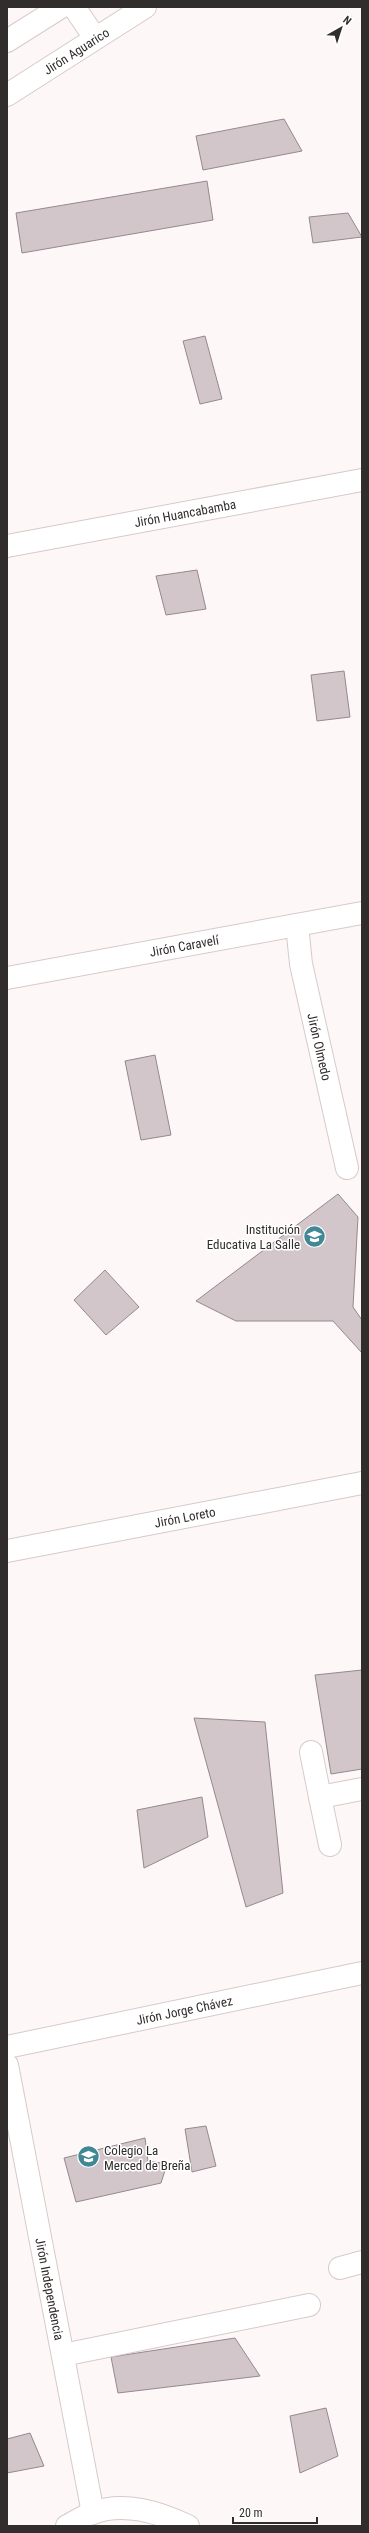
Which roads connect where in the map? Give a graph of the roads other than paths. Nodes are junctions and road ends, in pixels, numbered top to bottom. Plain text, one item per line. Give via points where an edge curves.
1 (61, 7) edge
2 (74, 7) edge
3 (145, 7) edge
4 (95, 38) junction
5 (7, 42) edge
6 (7, 95) edge
7 (362, 480) edge
8 (7, 546) edge
9 (362, 913) edge
10 (296, 925) junction
11 (7, 978) edge
12 (347, 1168) dead end
13 (362, 1483) edge
14 (7, 1551) edge
15 (311, 1752) dead end
16 (362, 1789) edge
17 (320, 1797) junction
18 (330, 1845) dead end
19 (362, 1973) edge
20 (7, 2047) edge
21 (7, 2065) edge
22 (362, 2262) edge
23 (340, 2268) dead end
24 (309, 2305) dead end
25 (63, 2355) junction
26 (93, 2513) junction
27 (67, 2526) edge
28 (188, 2526) edge

1 - 5 street
2 - 4 street
3 - 4 street, Jirón Aguarico
4 - 6 street, Jirón Aguarico
7 - 8 street, Jirón Huancabamba
9 - 10 street, Jirón Caravelí
10 - 11 street, Jirón Caravelí
10 - 12 street, Jirón Olmedo via 301,964
13 - 14 street, Jirón Loreto
15 - 17 street
16 - 17 street
17 - 18 street
19 - 20 street, Jirón Jorge Chávez
21 - 25 street, Jirón Independencia
22 - 23 street
24 - 25 street
25 - 26 street, Jirón Independencia
26 - 27 street
26 - 28 street via 125,2508 158,2512

